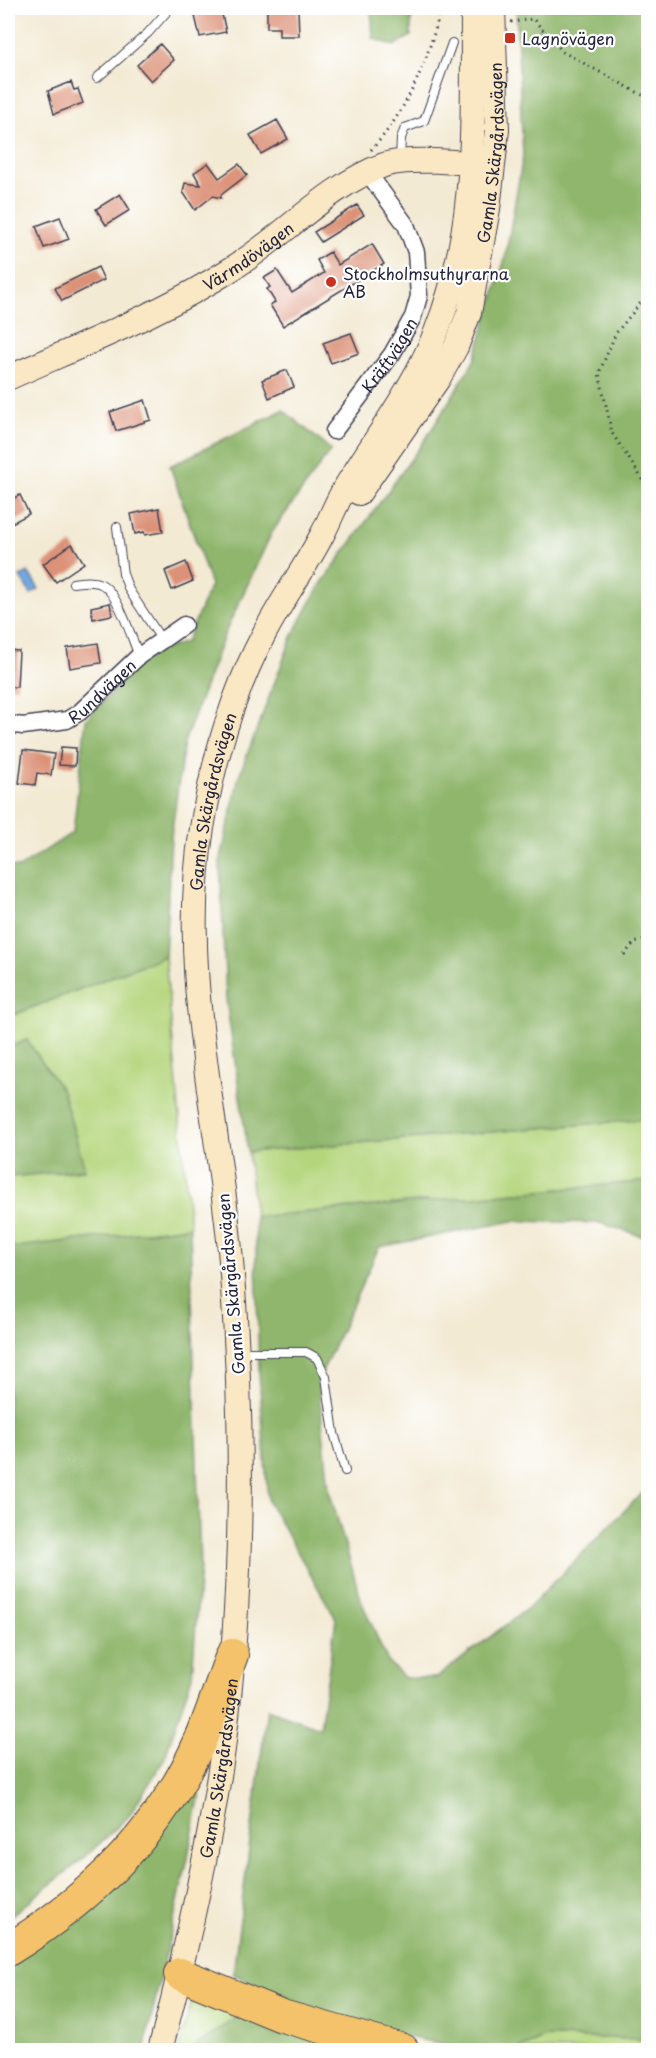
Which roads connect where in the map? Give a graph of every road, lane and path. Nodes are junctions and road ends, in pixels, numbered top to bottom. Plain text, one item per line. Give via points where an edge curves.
1 (170, 8) edge
2 (441, 8) edge
3 (473, 8) edge
4 (500, 15) edge
5 (452, 43) dead end
6 (97, 78) dead end
7 (648, 98) edge
8 (369, 162) junction
9 (400, 162) junction
10 (482, 164) junction
11 (648, 294) edge
12 (8, 378) edge
13 (334, 431) dead end
14 (648, 488) edge
15 (117, 527) dead end
16 (73, 583) dead end
17 (184, 625) dead end
18 (161, 639) junction
19 (139, 656) junction
20 (8, 724) edge
21 (648, 939) edge
22 (624, 955) dead end
23 (236, 1352) junction
24 (345, 1472) dead end
25 (231, 1655) junction
26 (8, 1950) edge
27 (180, 1974) junction
28 (160, 2050) edge
29 (402, 2050) edge

1 - 6 lane
2 - 8 path via 414,87
3 - 10 main road, Gamla Skärgårdsvägen
4 - 7 path via 532,19 563,52
4 - 10 main road, Gamla Skärgårdsvägen via 496,130
5 - 9 lane via 424,121 405,128
8 - 9 main road, Värmdövägen
8 - 12 main road, Värmdövägen via 339,190 225,273 112,332
8 - 13 street, Kräftvägen via 406,225 416,252 419,296 392,354
9 - 10 main road, Värmdövägen
10 - 23 main road, Gamla Skärgårdsvägen via 488,209 475,291 456,347 396,442 353,502 320,538 265,632 240,689 212,776 196,872 195,954 230,1258
11 - 14 path via 616,333 599,373 612,433
15 - 18 lane via 129,590
16 - 19 lane via 102,584 111,592
17 - 18 street, Rundvägen
18 - 19 street, Rundvägen
19 - 20 street, Rundvägen via 67,720
21 - 22 path via 634,943
23 - 24 lane via 306,1352 317,1358 326,1377 333,1433
23 - 25 main road, Gamla Skärgårdsvägen via 241,1465
25 - 26 highway via 199,1741 162,1809 137,1843 74,1904
25 - 27 main road, Gamla Skärgårdsvägen via 222,1750
27 - 28 main road, Gamla Skärgårdsvägen
27 - 29 highway via 282,2016

